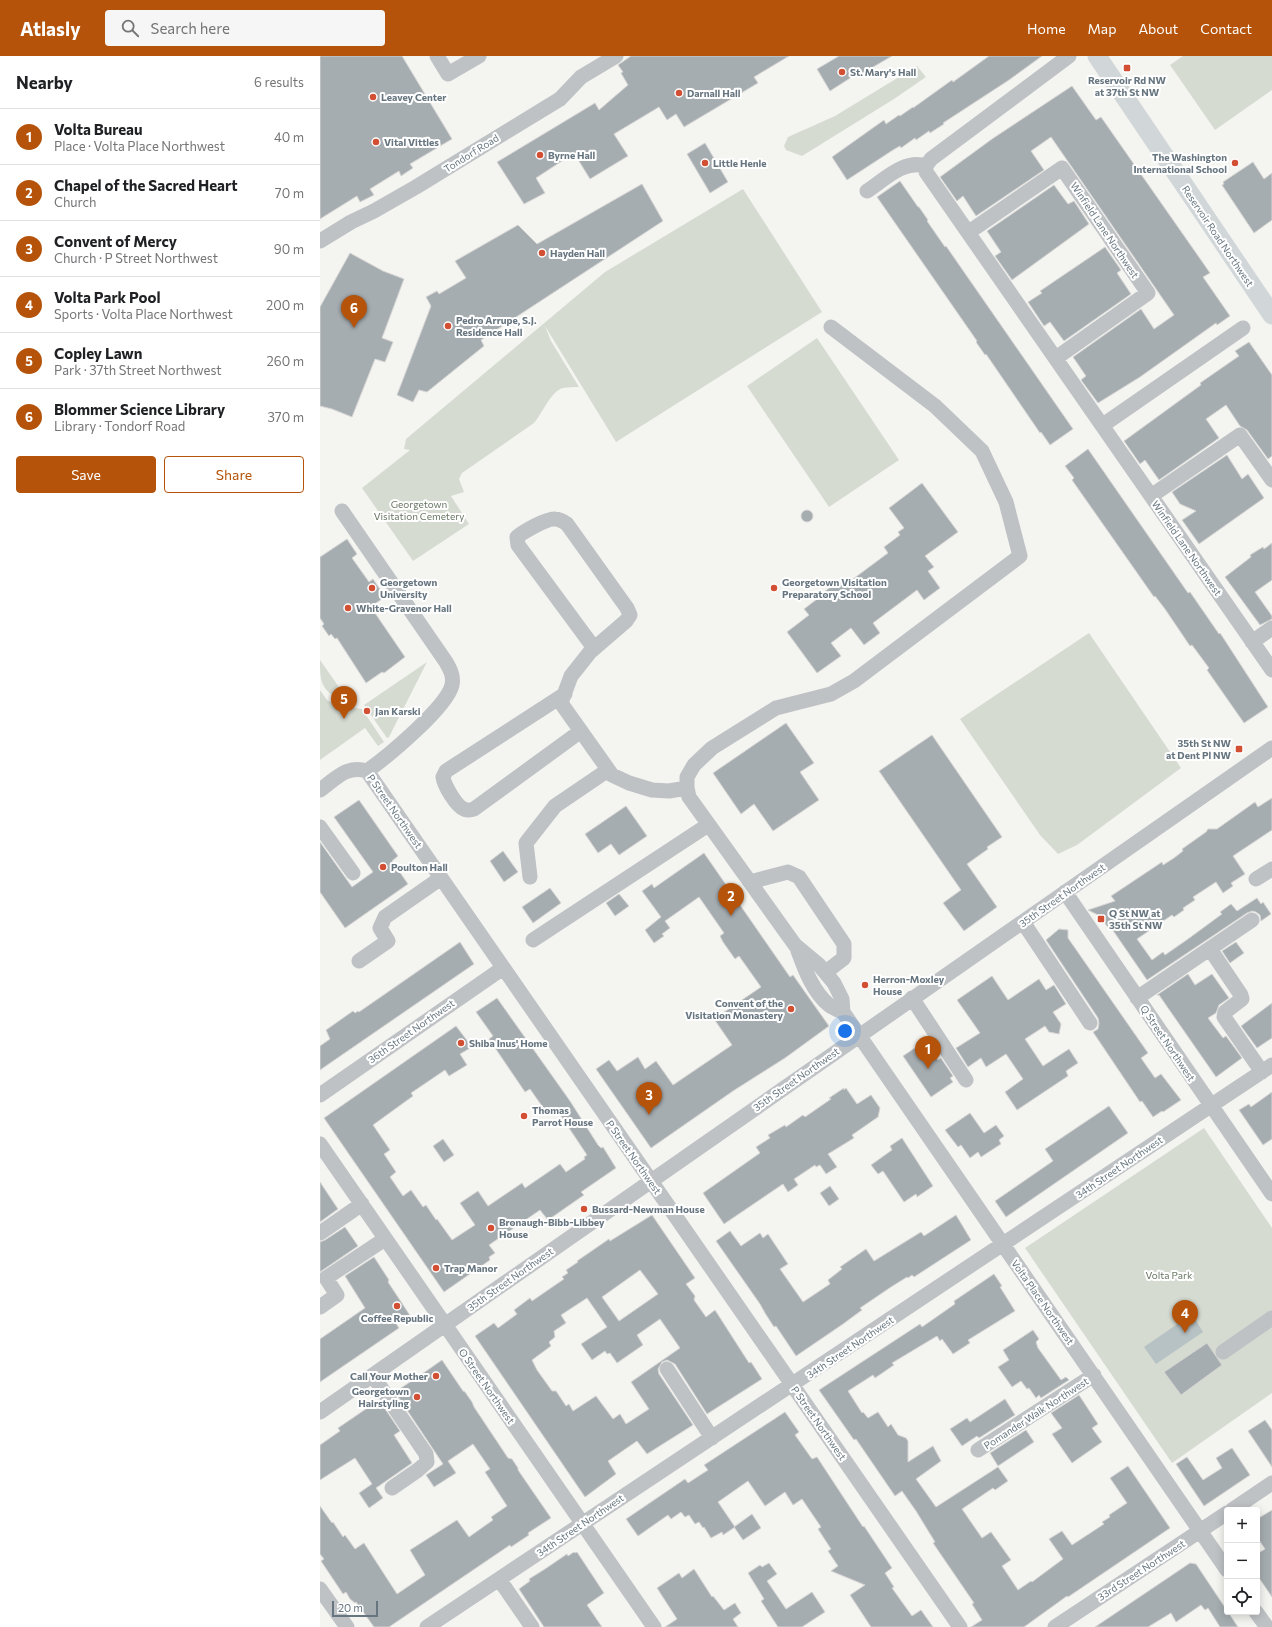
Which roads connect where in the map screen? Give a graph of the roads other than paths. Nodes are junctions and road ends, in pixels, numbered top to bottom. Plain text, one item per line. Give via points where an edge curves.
1 (437, 56) edge
2 (479, 56) edge
3 (616, 56) edge
4 (1069, 56) edge
5 (1097, 56) edge
6 (926, 166) junction
7 (867, 191) dead end
8 (969, 232) junction
9 (320, 241) edge
10 (1270, 310) edge
11 (831, 327) dead end
12 (1243, 328) dead end
13 (1056, 358) junction
14 (1103, 425) junction
15 (1272, 480) edge
16 (1151, 496) junction
17 (342, 511) dead end
18 (1272, 628) edge
19 (1252, 642) junction
20 (594, 648) junction
21 (1272, 670) edge
22 (565, 694) junction
23 (581, 731) junction
24 (1272, 748) edge
25 (363, 770) junction
26 (608, 770) junction
27 (687, 788) junction
28 (320, 790) edge
29 (708, 825) junction
30 (320, 827) edge
31 (1272, 868) edge
32 (353, 873) dead end
33 (530, 877) dead end
34 (441, 878) junction
35 (1256, 879) dead end
36 (750, 882) junction
37 (1065, 892) junction
38 (1252, 920) dead end
39 (1023, 922) junction
40 (533, 940) dead end
41 (796, 945) junction
42 (1210, 949) junction
43 (359, 961) dead end
44 (503, 968) junction
45 (826, 972) junction
46 (912, 998) junction
47 (1137, 998) junction
48 (843, 1012) junction
49 (1090, 1023) dead end
50 (858, 1035) junction
51 (1267, 1069) edge
52 (966, 1080) dead end
53 (320, 1095) edge
54 (1211, 1106) junction
55 (320, 1144) edge
56 (650, 1181) junction
57 (1272, 1194) edge
58 (362, 1204) junction
59 (320, 1233) edge
60 (385, 1239) junction
61 (1003, 1244) junction
62 (320, 1307) edge
63 (1272, 1318) edge
64 (445, 1325) junction
65 (1223, 1352) dead end
66 (667, 1370) dead end
67 (1094, 1375) junction
68 (373, 1376) junction
69 (792, 1385) junction
70 (320, 1412) edge
71 (712, 1438) junction
72 (978, 1450) dead end
73 (1272, 1483) edge
74 (392, 1488) dead end
75 (1236, 1507) edge
76 (1224, 1515) edge
77 (582, 1523) junction
78 (1200, 1531) junction
79 (1224, 1566) edge
80 (499, 1579) junction
81 (320, 1589) edge
82 (1258, 1615) edge
83 (347, 1627) edge
84 (427, 1627) edge
85 (532, 1627) edge
86 (654, 1627) edge
87 (960, 1627) edge
88 (1055, 1627) edge
89 (1266, 1627) edge

1 - 2 street via 448,74
3 - 9 street, Tondorf Road via 581,77 560,99 416,188
4 - 6 street via 931,159
5 - 10 main road, Reservoir Road Northwest
6 - 7 street via 907,165
6 - 8 street, Winfield Lane Northwest via 926,172
8 - 13 street, Winfield Lane Northwest
8 - 13 street, Winfield Lane Northwest via 1062,168 1148,293
11 - 27 street via 935,406 982,451 1006,502 1020,556 854,681 831,694 776,708 712,748 694,765 687,777
12 - 14 street
13 - 14 street, Winfield Lane Northwest
14 - 16 street, Winfield Lane Northwest
15 - 16 street via 1240,435
16 - 19 street, Winfield Lane Northwest
17 - 25 street via 446,662 453,676 449,694 417,730 380,762
18 - 19 street
19 - 21 street, Winfield Lane Northwest
20 - 20 street via 626,621 630,615 627,608 567,524 553,518 522,532 517,537 518,545
20 - 22 street via 571,676
22 - 23 street via 561,703
22 - 23 street via 446,771 444,783 462,809 474,809
23 - 26 street
24 - 37 street, 35th Street Northwest
25 - 28 street via 346,771
25 - 34 street, P Street Northwest
26 - 27 street via 612,775 640,787 668,791
26 - 33 street via 555,806 526,843
27 - 29 street via 689,797
29 - 36 street
29 - 40 street
30 - 32 street
31 - 35 street
34 - 43 street via 385,917 380,928 388,941
34 - 44 street, P Street Northwest
36 - 41 street
36 - 45 street via 788,872 799,877 844,944 844,958
37 - 39 street, 35th Street Northwest
37 - 47 street, Q Street Northwest
38 - 42 street
39 - 46 street, 35th Street Northwest
39 - 49 street
41 - 45 street
41 - 48 street via 808,976 818,992 829,1005
42 - 47 street
42 - 51 street via 1241,994 1242,999 1225,1012 1224,1016
44 - 53 street, 36th Street Northwest
44 - 56 street, P Street Northwest
45 - 48 street via 842,999
46 - 50 street, 35th Street Northwest
46 - 52 street
47 - 54 street, Q Street Northwest
48 - 50 street, Volta Place Northwest
50 - 56 street, 35th Street Northwest
50 - 61 street, Volta Place Northwest
51 - 54 street, 34th Street Northwest
54 - 57 street, Q Street Northwest
54 - 61 street, 34th Street Northwest
55 - 58 street, O Street Northwest
56 - 64 street, 35th Street Northwest
56 - 69 street, P Street Northwest
58 - 59 street
58 - 60 street, O Street Northwest
60 - 62 street via 326,1278 338,1296
60 - 64 street, O Street Northwest
61 - 67 street, Volta Place Northwest
61 - 69 street, 34th Street Northwest
63 - 65 street
64 - 68 street, 35th Street Northwest
64 - 77 street, O Street Northwest
66 - 71 street
67 - 72 street, Pomander Walk Northwest
67 - 78 street, Volta Place Northwest
68 - 70 street, 35th Street Northwest
68 - 74 street via 426,1454 427,1462
69 - 71 street, 34th Street Northwest
69 - 87 street, P Street Northwest
71 - 77 street, 34th Street Northwest
73 - 75 street
76 - 78 street, 33rd Street Northwest
77 - 80 street, 34th Street Northwest
77 - 86 street, O Street Northwest
78 - 79 street, Volta Place Northwest
78 - 88 street, 33rd Street Northwest
80 - 84 street, 34th Street Northwest
80 - 85 street
81 - 83 street
82 - 89 street

